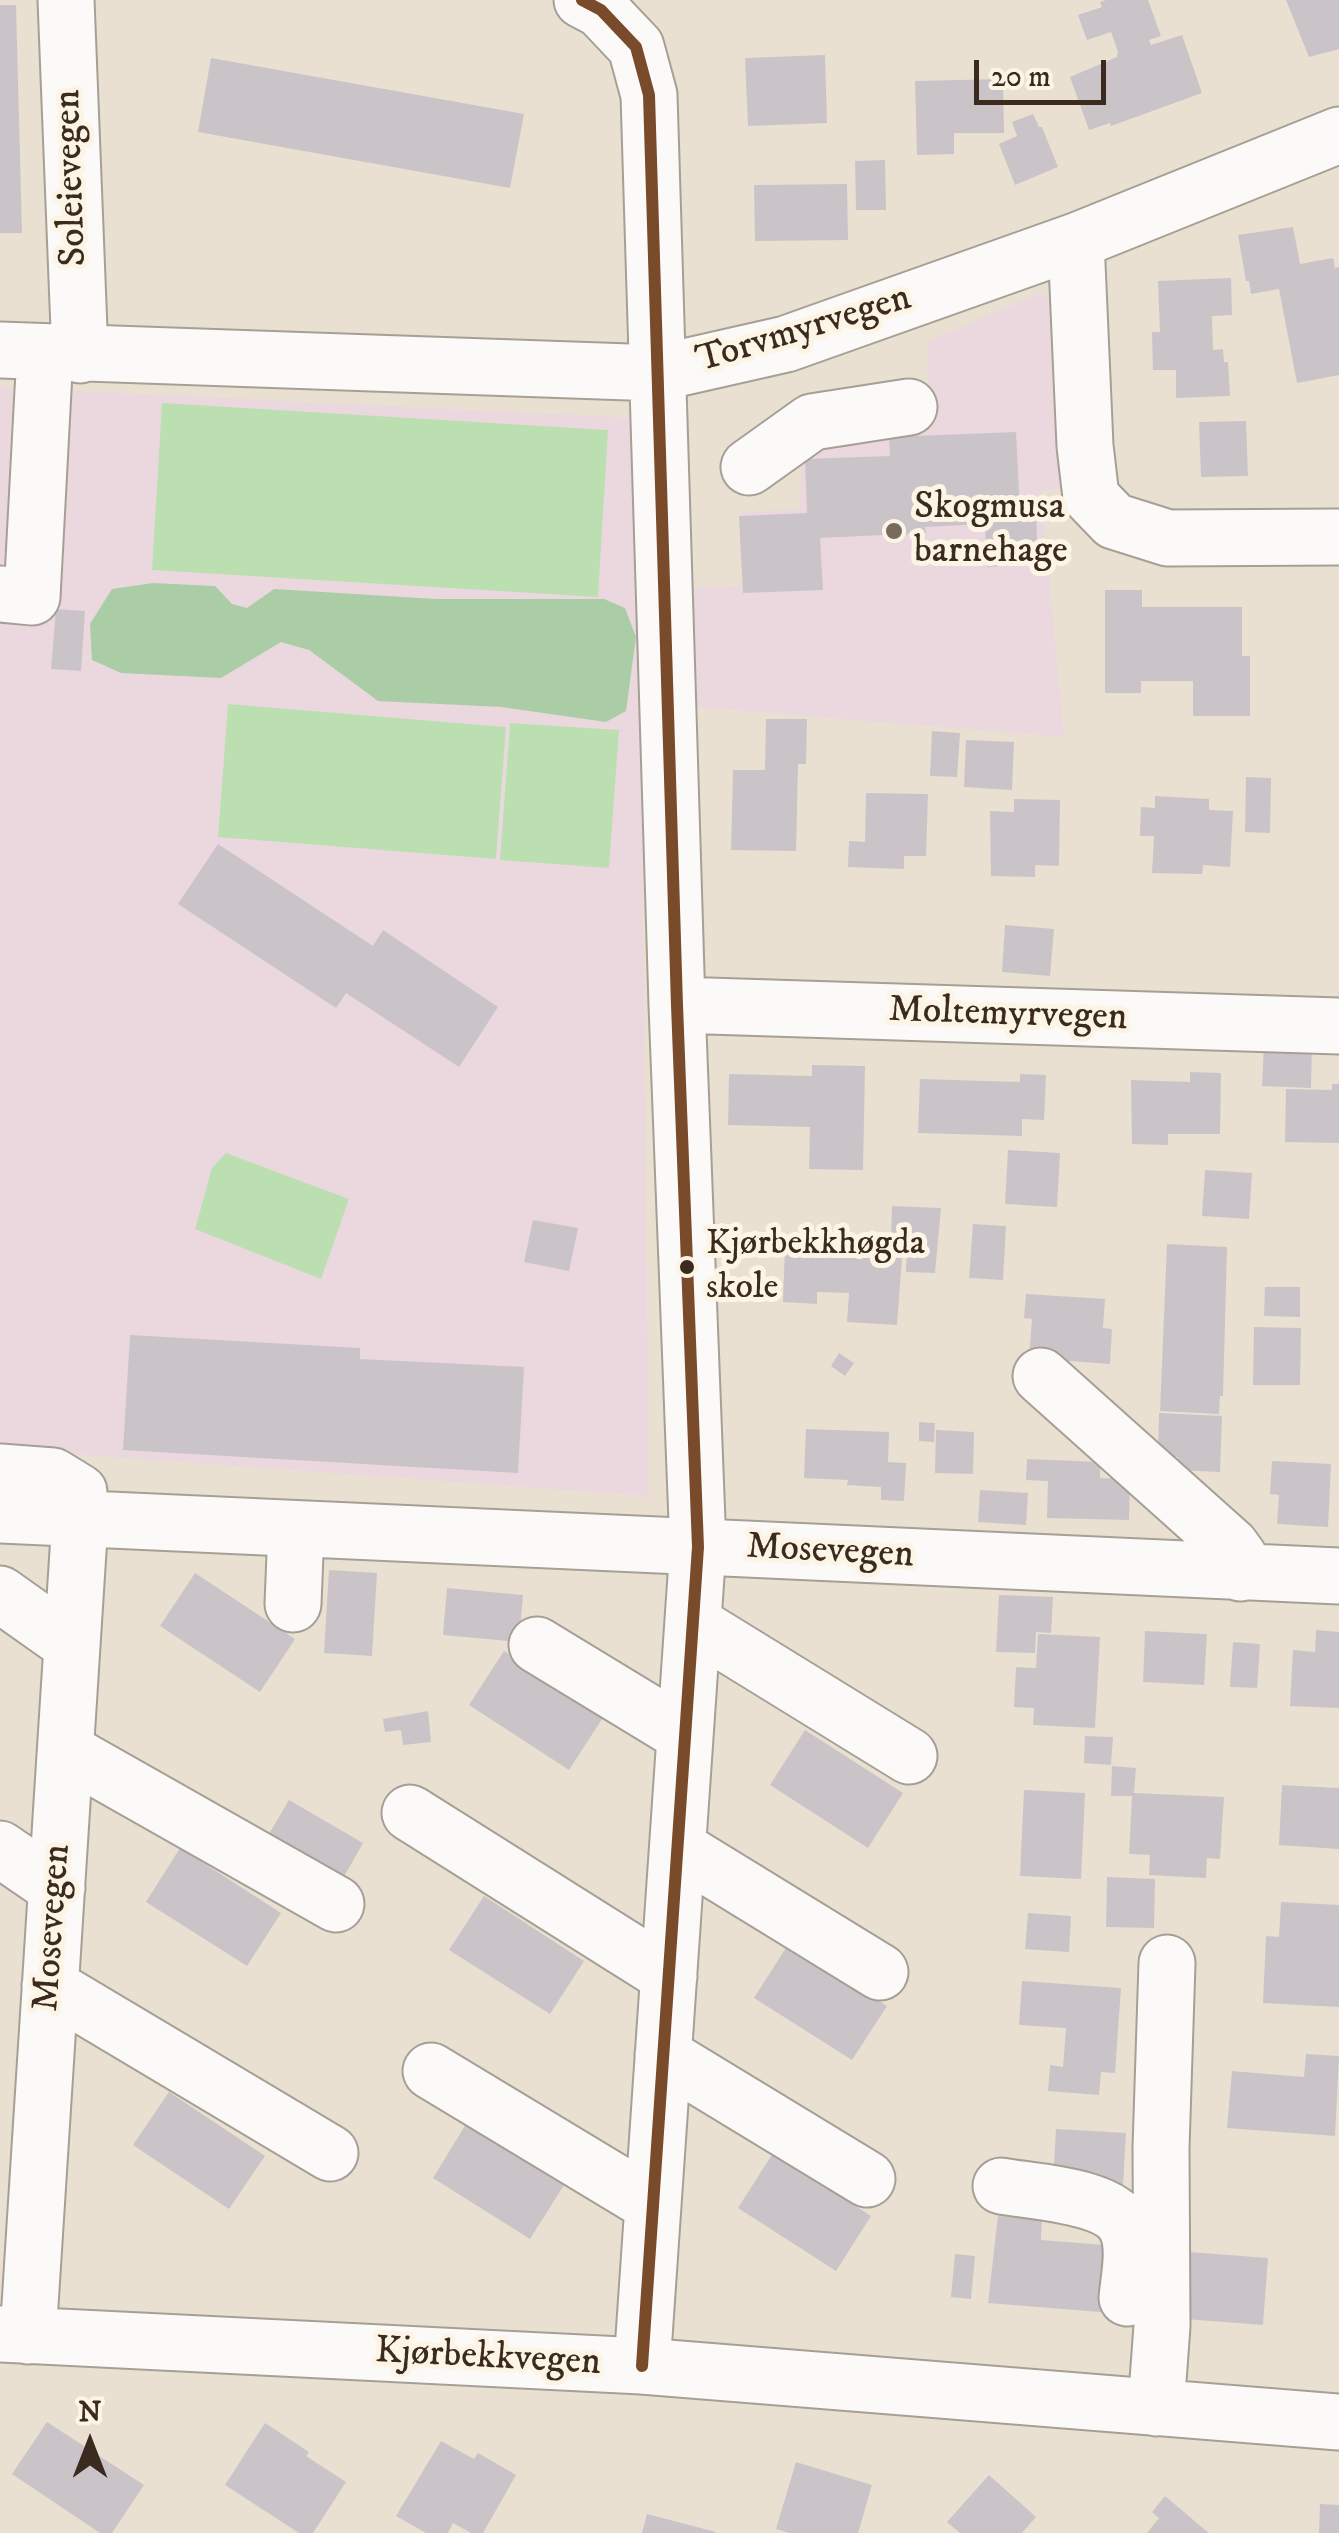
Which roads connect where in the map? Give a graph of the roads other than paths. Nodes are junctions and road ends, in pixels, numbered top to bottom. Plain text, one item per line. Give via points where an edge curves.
1 (66, 0) edge
2 (613, 10) edge
3 (1339, 134) edge
4 (1076, 242) junction
5 (786, 344) junction
6 (42, 353) edge
7 (658, 373) junction
8 (910, 406) dead end
9 (812, 422) junction
10 (749, 466) dead end
11 (1339, 537) edge
12 (0, 594) edge
13 (677, 1005) junction
14 (1339, 1026) edge
15 (1041, 1376) dead end
16 (0, 1472) edge
17 (0, 1514) edge
18 (80, 1520) junction
19 (296, 1529) junction
20 (698, 1547) junction
21 (1240, 1574) junction
22 (1339, 1576) edge
23 (0, 1594) edge
24 (293, 1604) dead end
25 (693, 1623) junction
26 (72, 1644) junction
27 (537, 1645) dead end
28 (686, 1735) junction
29 (66, 1751) junction
30 (910, 1756) dead end
31 (410, 1814) dead end
32 (678, 1848) junction
33 (0, 1850) edge
34 (57, 1888) junction
35 (336, 1904) dead end
36 (1167, 1963) dead end
37 (880, 1972) dead end
38 (669, 1976) junction
39 (50, 1986) junction
40 (663, 2055) junction
41 (431, 2071) dead end
42 (21, 2118) edge
43 (330, 2154) dead end
44 (867, 2179) dead end
45 (1002, 2186) dead end
46 (653, 2204) junction
47 (14, 2335) edge
48 (642, 2366) junction
49 (1138, 2406) junction
50 (1339, 2422) edge

1 - 6 street, Soleievegen
2 - 7 street via 636,46 648,95
3 - 4 street, Torvmyrvegen
4 - 5 street, Torvmyrvegen
4 - 11 street via 1091,497 1114,522 1168,538
5 - 7 street, Torvmyrvegen
5 - 9 street
6 - 7 street, Torvmyrvegen
6 - 12 street, Soleievegen via 32,597
7 - 13 street
8 - 9 street
9 - 10 street
13 - 14 street, Moltemyrvegen
13 - 20 street
15 - 21 street via 1231,1546
16 - 18 street via 53,1476 79,1492
17 - 18 street, Mosevegen
18 - 19 street, Mosevegen
18 - 26 street, Mosevegen
19 - 20 street, Mosevegen
19 - 24 street
20 - 21 street, Mosevegen
20 - 25 street
21 - 22 street, Mosevegen
23 - 26 street
25 - 28 street
25 - 30 street
26 - 29 street, Mosevegen
27 - 28 street
28 - 32 street
29 - 34 street, Mosevegen
29 - 35 street
31 - 38 street
32 - 37 street
32 - 38 street
33 - 34 street
34 - 39 street, Mosevegen
36 - 49 street via 1162,2326
38 - 40 street
39 - 42 street, Mosevegen
39 - 43 street
40 - 44 street
40 - 46 street
41 - 46 street
42 - 47 street, Mosevegen
45 - 49 street via 1098,2203 1126,2228
46 - 48 street
47 - 48 street, Kjørbekkvegen
48 - 49 street, Kjørbekkvegen
49 - 50 street, Kjørbekkvegen

